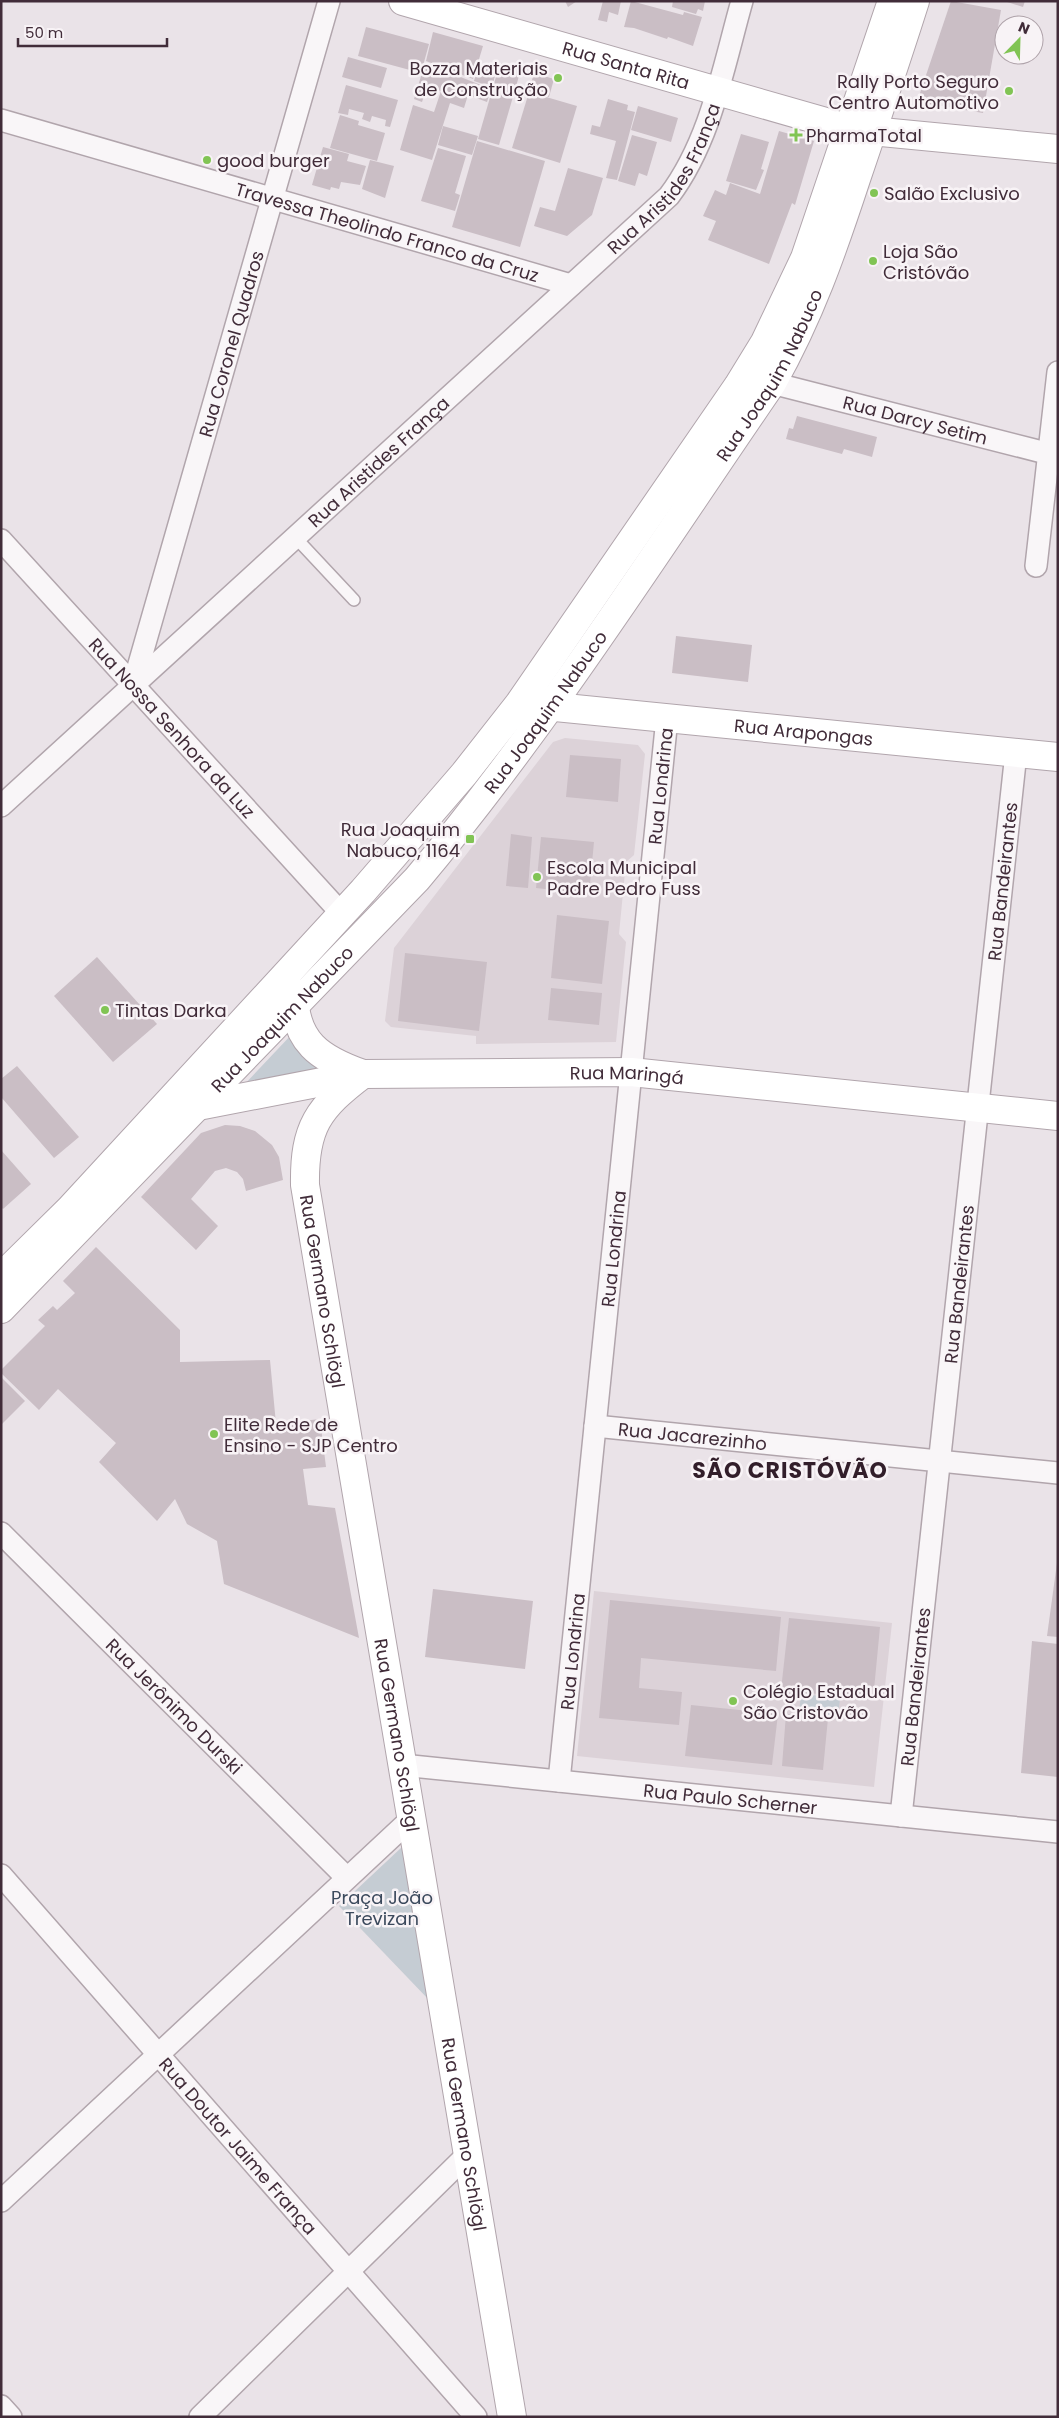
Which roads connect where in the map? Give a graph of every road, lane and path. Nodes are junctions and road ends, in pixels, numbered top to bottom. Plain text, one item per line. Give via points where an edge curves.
1 (329, 1) edge
2 (403, 1) edge
3 (742, 1) edge
4 (892, 1) edge
5 (915, 1) edge
6 (717, 91) junction
7 (1, 120) edge
8 (861, 129) junction
9 (1058, 149) edge
10 (273, 199) junction
11 (571, 285) junction
12 (1058, 372) edge
13 (772, 383) junction
14 (1053, 455) edge
15 (295, 537) junction
16 (1, 540) edge
17 (1036, 566) dead end
18 (354, 600) dead end
19 (133, 685) junction
20 (519, 704) junction
21 (550, 706) junction
22 (667, 718) junction
23 (1016, 753) junction
24 (1058, 757) edge
25 (1, 806) edge
26 (342, 914) junction
27 (302, 956) junction
28 (294, 1008) junction
29 (631, 1072) junction
30 (363, 1074) junction
31 (198, 1106) junction
32 (978, 1108) junction
33 (1058, 1116) edge
34 (1, 1277) edge
35 (1, 1310) edge
36 (595, 1426) junction
37 (939, 1460) junction
38 (1058, 1472) edge
39 (1, 1533) edge
40 (402, 1764) junction
41 (559, 1781) junction
42 (901, 1816) junction
43 (411, 1819) junction
44 (1058, 1832) edge
45 (1, 1875) edge
46 (347, 1878) junction
47 (159, 2054) junction
48 (467, 2155) junction
49 (1, 2201) edge
50 (348, 2271) junction
51 (1, 2406) edge
52 (11, 2417) edge
53 (200, 2417) edge
54 (476, 2417) edge
55 (512, 2417) edge

1 - 10 street, Rua Coronel Quadros
2 - 6 main road, Rua Santa Rita
3 - 6 street, Rua Aristides França
4 - 8 main road, Rua Joaquim Nabuco
5 - 8 main road, Rua Joaquim Nabuco
6 - 8 main road, Rua Santa Rita
6 - 11 street, Rua Aristides França via 694,158 669,196
7 - 10 street, Travessa Theolindo Franco da Cruz
8 - 9 main road, Rua Santa Rita
8 - 13 main road, Rua Joaquim Nabuco via 815,297
8 - 20 main road, Rua Joaquim Nabuco via 765,342
10 - 11 street, Travessa Theolindo Franco da Cruz
10 - 19 street, Rua Coronel Quadros
11 - 15 street, Rua Aristides França
12 - 14 street
13 - 14 street, Rua Darcy Setim
13 - 21 main road, Rua Joaquim Nabuco
14 - 17 street
15 - 18 lane
15 - 19 street, Rua Aristides França
16 - 19 street, Rua Nossa Senhora da Luz
19 - 25 street, Rua Aristides França
19 - 26 street, Rua Nossa Senhora da Luz
20 - 21 main road, Rua Arapongas
20 - 26 main road, Rua Joaquim Nabuco via 438,805
21 - 22 main road, Rua Arapongas
21 - 28 main road, Rua Joaquim Nabuco via 486,794 417,879
22 - 23 main road, Rua Arapongas
22 - 29 street, Rua Londrina
23 - 24 main road, Rua Arapongas
23 - 32 street, Rua Bandeirantes
26 - 27 main road, Rua Joaquim Nabuco
27 - 28 main road via 294,981
27 - 34 main road, Rua Joaquim Nabuco via 70,1209
28 - 30 main road via 306,1039 315,1050 338,1066
28 - 31 main road, Rua Joaquim Nabuco
29 - 30 main road, Rua Maringá
29 - 32 main road, Rua Maringá
29 - 36 street, Rua Londrina
30 - 31 main road, Rua Maringá
30 - 40 main road, Rua Germano Schlögl via 325,1106 316,1121 304,1160 305,1185
31 - 35 main road, Rua Joaquim Nabuco
32 - 33 main road, Rua Maringá
32 - 37 street, Rua Bandeirantes
36 - 37 street, Rua Jacarezinho
36 - 41 street, Rua Londrina
37 - 38 street, Rua Jacarezinho
37 - 42 street, Rua Bandeirantes
39 - 46 street, Rua Jerônimo Durski
40 - 41 street, Rua Paulo Scherner
40 - 43 main road, Rua Germano Schlögl
41 - 42 street, Rua Paulo Scherner
42 - 44 street, Rua Paulo Scherner
43 - 46 street
43 - 48 main road, Rua Germano Schlögl
45 - 47 street, Rua Doutor Jaime França
46 - 47 street
47 - 49 street
47 - 50 street, Rua Doutor Jaime França
48 - 50 street
48 - 55 main road, Rua Germano Schlögl
50 - 53 street
50 - 54 street, Rua Doutor Jaime França
51 - 52 street

